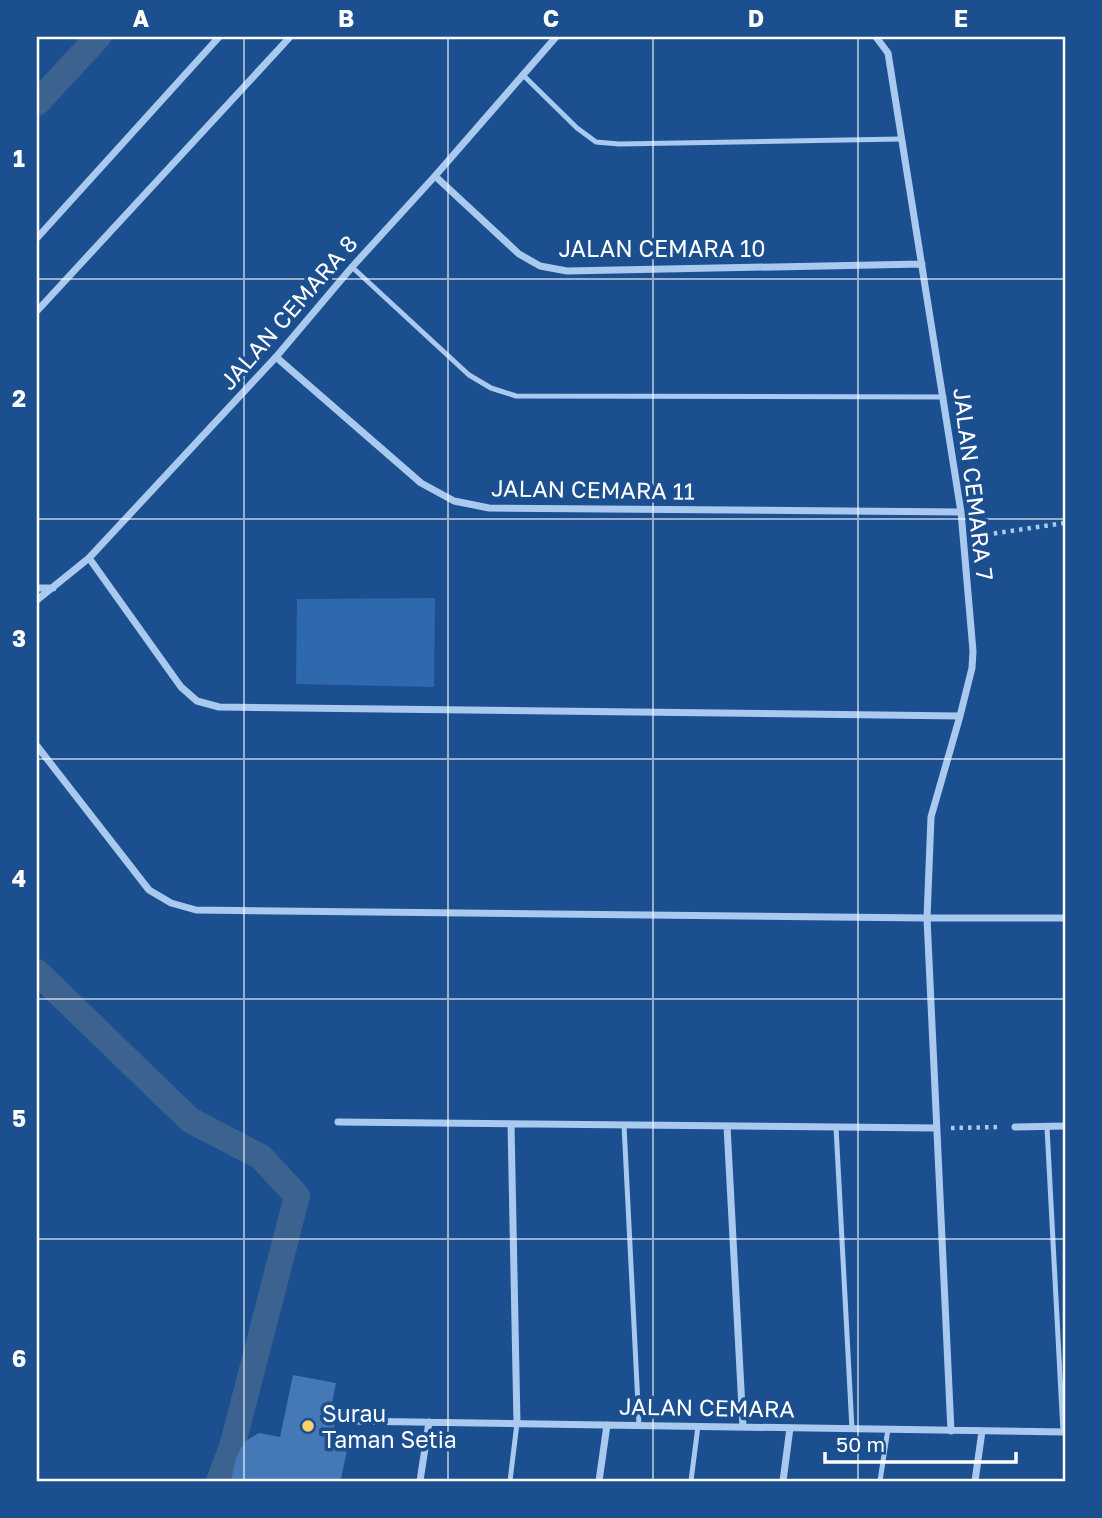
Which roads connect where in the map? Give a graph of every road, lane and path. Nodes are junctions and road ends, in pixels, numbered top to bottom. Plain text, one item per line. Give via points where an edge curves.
1 (219, 37) edge
2 (290, 37) edge
3 (556, 37) edge
4 (876, 37) edge
5 (523, 75) junction
6 (901, 139) junction
7 (435, 176) junction
8 (37, 239) edge
9 (922, 264) junction
10 (352, 267) junction
11 (37, 312) edge
12 (276, 357) junction
13 (944, 397) junction
14 (961, 512) junction
15 (1065, 523) edge
16 (89, 558) junction
17 (37, 588) edge
18 (54, 588) junction
19 (37, 600) edge
20 (960, 716) junction
21 (37, 746) edge
22 (926, 918) junction
23 (1065, 918) edge
24 (338, 1122) dead end
25 (511, 1124) junction
26 (624, 1125) junction
27 (727, 1126) junction
28 (836, 1126) junction
29 (1065, 1126) edge
30 (1015, 1127) joint
31 (1047, 1127) junction
32 (937, 1128) junction
33 (349, 1421) dead end
34 (429, 1422) junction
35 (517, 1423) junction
36 (607, 1425) junction
37 (639, 1425) junction
38 (698, 1426) junction
39 (743, 1427) junction
40 (790, 1428) junction
41 (852, 1429) junction
42 (888, 1429) junction
43 (951, 1431) junction
44 (982, 1431) junction
45 (1064, 1432) edge
46 (420, 1481) edge
47 (510, 1481) edge
48 (600, 1481) edge
49 (691, 1481) edge
50 (783, 1481) edge
51 (880, 1481) edge
52 (975, 1481) edge

1 - 8 street
2 - 11 street
3 - 5 street, JALAN CEMARA 8
4 - 6 street, JALAN CEMARA 7 via 888,52
5 - 6 lane via 596,142
5 - 7 street, JALAN CEMARA 8
6 - 9 street, JALAN CEMARA 7
7 - 9 street, JALAN CEMARA 10 via 519,254 567,271
7 - 10 street, JALAN CEMARA 8
9 - 13 street, JALAN CEMARA 7
10 - 12 street, JALAN CEMARA 8
10 - 13 lane via 469,375 516,396
12 - 14 street, JALAN CEMARA 11 via 421,483 454,501 489,508
12 - 16 street, JALAN CEMARA 8
13 - 14 street, JALAN CEMARA 7
14 - 15 path via 984,536
14 - 20 street, JALAN CEMARA 7 via 973,651
16 - 18 street, JALAN CEMARA 8
16 - 20 street via 181,687 197,701 219,707
17 - 18 street
18 - 19 street, JALAN CEMARA 8
20 - 22 street, JALAN CEMARA 7 via 931,817
21 - 22 street via 149,890 196,910
22 - 23 street
22 - 32 street, JALAN CEMARA 7
24 - 25 street
25 - 26 street
25 - 35 street
26 - 27 street
26 - 37 lane
27 - 28 street
27 - 39 street
28 - 32 street
28 - 41 lane
29 - 31 street
30 - 31 street
30 - 32 path
31 - 45 lane
32 - 43 street, JALAN CEMARA 7
33 - 34 street, JALAN CEMARA
34 - 35 street, JALAN CEMARA
34 - 46 street
35 - 36 street, JALAN CEMARA
35 - 47 lane
36 - 37 street, JALAN CEMARA
36 - 48 street
37 - 38 street, JALAN CEMARA
38 - 39 street, JALAN CEMARA
38 - 49 lane
39 - 40 street, JALAN CEMARA
40 - 41 street, JALAN CEMARA
40 - 50 street
41 - 42 street, JALAN CEMARA
42 - 43 street, JALAN CEMARA
42 - 51 lane
43 - 44 street, JALAN CEMARA
44 - 45 street, JALAN CEMARA
44 - 52 street

